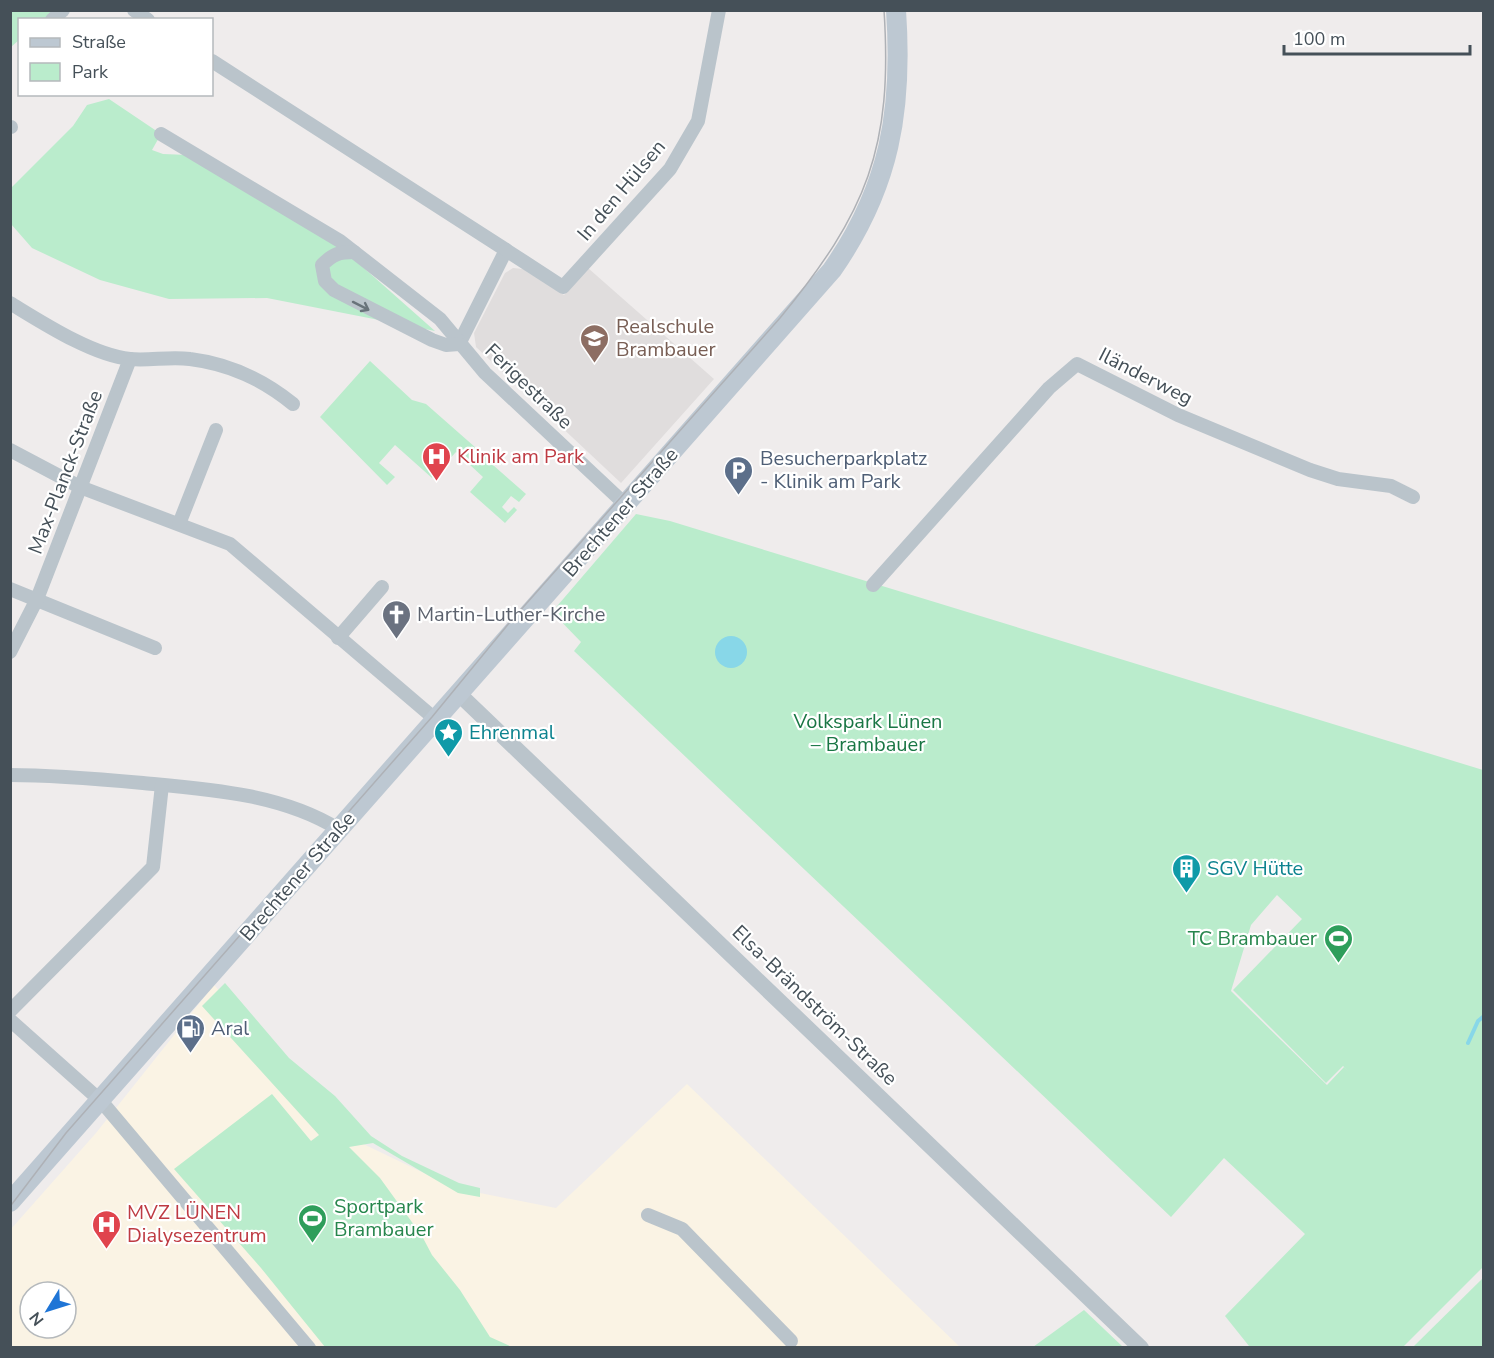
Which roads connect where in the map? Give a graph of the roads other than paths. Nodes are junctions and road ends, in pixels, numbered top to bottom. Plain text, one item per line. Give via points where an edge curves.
1 (719, 10) edge
2 (896, 10) edge
3 (213, 62) edge
4 (161, 134) dead end
5 (506, 250) junction
6 (354, 252) junction
7 (10, 303) edge
8 (459, 344) junction
9 (130, 359) junction
10 (293, 404) dead end
11 (216, 430) dead end
12 (10, 450) edge
13 (80, 487) junction
14 (1413, 496) dead end
15 (626, 505) junction
16 (179, 524) junction
17 (873, 585) dead end
18 (382, 587) dead end
19 (10, 589) edge
20 (37, 599) junction
21 (338, 638) junction
22 (156, 648) dead end
23 (10, 652) edge
24 (459, 694) junction
25 (435, 719) junction
26 (10, 775) edge
27 (162, 785) junction
28 (338, 829) junction
29 (10, 1011) edge
30 (10, 1020) edge
31 (100, 1100) junction
32 (10, 1202) edge
33 (648, 1215) dead end
34 (790, 1345) edge
35 (309, 1347) edge
36 (1141, 1347) edge

1 - 5 street, In den Hülsen via 698,121 670,169 563,287
2 - 15 main road, Brechtener Straße via 897,90 892,136 876,193 858,231 810,299
3 - 5 street, In den Hülsen
4 - 6 street, Ferigestraße
5 - 8 street
6 - 8 street, Ferigestraße via 440,319
6 -> 8 street, Ferigestraße via 331,256 322,265 325,281 348,300 401,326 446,345
7 - 9 street via 46,325
8 - 15 street, Ferigestraße
9 - 10 street via 189,359 242,370
9 - 13 street, Max-Planck-Straße
11 - 16 street
12 - 13 street
13 - 16 street
13 - 20 street, Max-Planck-Straße
14 - 17 street, Iländerweg via 1390,486 1338,479 1310,470 1178,415 1077,364 1049,388
15 - 24 main road, Brechtener Straße
16 - 21 street via 230,544
18 - 21 street
19 - 20 street
20 - 22 street
20 - 23 street, Max-Planck-Straße
21 - 25 street
24 - 25 main road, Brechtener Straße
24 - 36 street, Elsa-Brändström-Straße
25 - 28 main road, Brechtener Straße
26 - 27 street via 59,775
27 - 28 street via 217,790 314,814
27 - 29 street via 153,867
28 - 31 main road, Brechtener Straße
30 - 31 street
31 - 32 main road, Brechtener Straße
31 - 35 street
33 - 34 street via 682,1229

